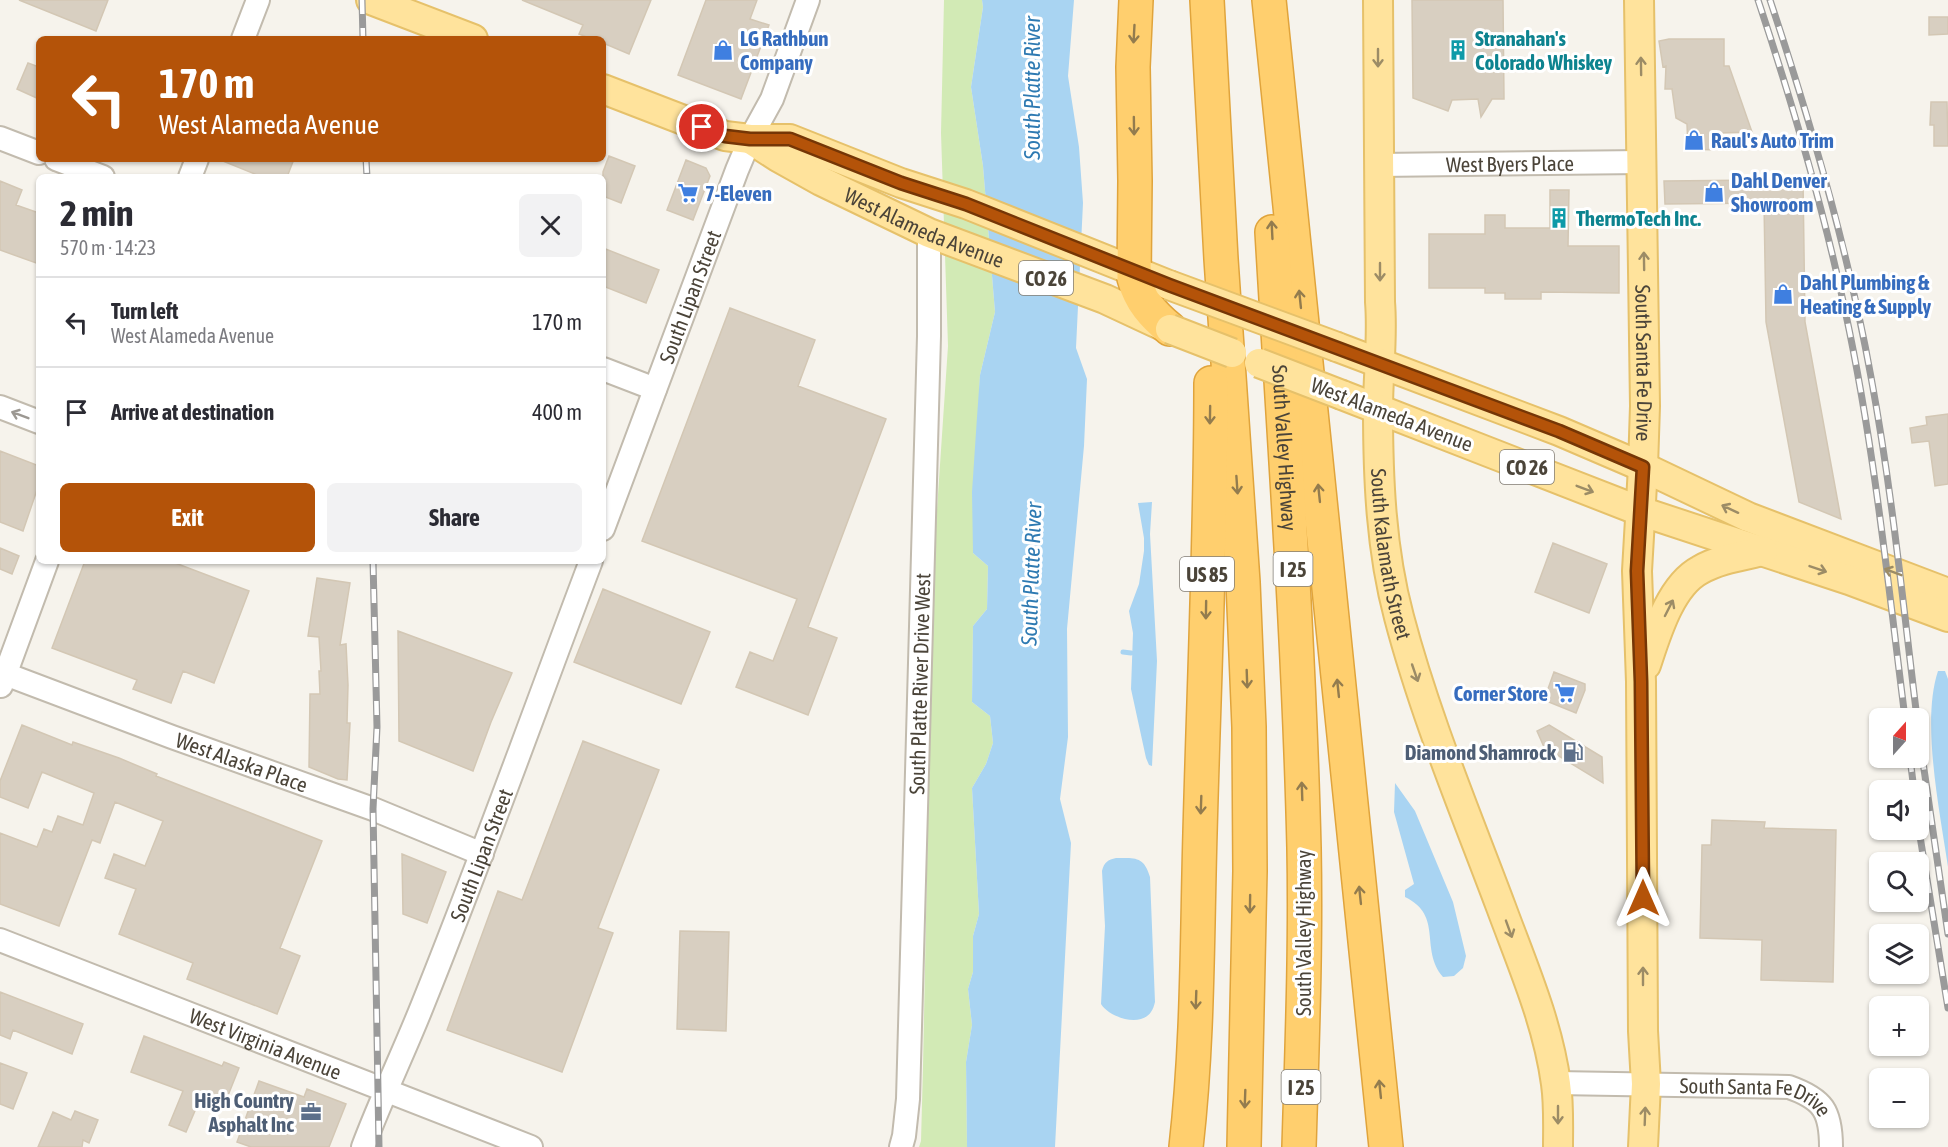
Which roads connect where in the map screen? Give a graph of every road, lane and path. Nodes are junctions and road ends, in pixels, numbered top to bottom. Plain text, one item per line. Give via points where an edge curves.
1 (258, 0) edge
2 (371, 0) edge
3 (808, 0) edge
4 (1136, 0) edge
5 (1205, 0) edge
6 (1258, 0) edge
7 (1269, 0) edge
8 (1378, 0) edge
9 (1639, 0) edge
10 (244, 36) edge
11 (465, 36) edge
12 (606, 90) edge
13 (0, 138) edge
14 (750, 139) junction
15 (36, 152) edge
16 (64, 162) edge
17 (1642, 162) junction
18 (1378, 165) junction
19 (94, 174) edge
20 (929, 233) junction
21 (1133, 270) junction
22 (1170, 329) junction
23 (1380, 363) junction
24 (606, 370) edge
25 (655, 389) junction
26 (0, 407) edge
27 (1378, 409) junction
28 (36, 421) edge
29 (1643, 467) junction
30 (1640, 511) junction
31 (606, 521) edge
32 (1763, 551) junction
33 (46, 564) edge
34 (590, 564) edge
35 (1948, 593) edge
36 (1948, 617) edge
37 (2, 678) edge
38 (1641, 682) junction
39 (482, 854) junction
40 (0, 940) edge
41 (1556, 1083) junction
42 (1646, 1084) junction
43 (385, 1090) junction
44 (903, 1142) edge
45 (363, 1147) edge
46 (531, 1147) edge
47 (1186, 1147) edge
48 (1244, 1147) edge
49 (1299, 1147) edge
50 (1386, 1147) edge
51 (1558, 1147) edge
52 (1643, 1147) edge
53 (1831, 1147) edge

1 - 10 street
2 - 11 main road
3 - 14 street, South Lipan Street via 771,99
4 -> 21 highway
5 -> 47 highway, US 85 via 1211,394 1199,920
5 -> 48 highway, I 25 via 1249,727
49 -> 6 highway, South Valley Highway / I 25 via 1304,849 1297,652
50 -> 7 highway
8 -> 18 main road, South Kalamath Street
17 -> 9 main road, South Santa Fe Drive
12 - 14 main road, West Alameda Avenue / CO 26 via 725,136
13 - 15 street
14 - 20 main road, West Alameda Avenue / CO 26 via 821,181
14 - 21 main road, West Alameda Avenue / CO 26 via 790,139
14 - 25 street, South Lipan Street
16 - 19 street
17 - 18 street, West Byers Place
29 -> 17 main road, South Santa Fe Drive
18 -> 23 main road, South Kalamath Street via 1383,332
20 - 22 main road, West Alameda Avenue / CO 26 via 1105,299
20 - 44 street, South Platte River Drive West via 908,1100
21 - 22 highway via 1142,299
21 - 23 main road, West Alameda Avenue / CO 26, bridge
22 - 27 main road, West Alameda Avenue / CO 26, bridge
23 - 27 main road, South Kalamath Street
23 - 29 main road, West Alameda Avenue / CO 26
24 - 25 street
25 - 31 street, South Lipan Street
28 -> 26 street
27 -> 30 main road, West Alameda Avenue / CO 26
27 -> 41 main road, South Kalamath Street via 1384,536 1398,615 1460,801 1531,988
29 - 30 main road, South Santa Fe Drive
35 -> 29 main road, West Alameda Avenue via 1748,517
30 - 32 main road, West Alameda Avenue
30 - 38 main road, South Santa Fe Drive via 1637,571
32 -> 36 main road, West Alameda Avenue
38 -> 32 main road via 1669,605 1686,581 1698,570 1715,563
33 - 37 street
34 - 39 street, South Lipan Street
37 - 39 street, West Alaska Place via 373,809
42 -> 38 main road, South Santa Fe Drive
39 - 43 street, South Lipan Street
40 - 43 street, West Virginia Avenue
41 - 42 street, South Santa Fe Drive
41 -> 51 main road
52 -> 42 main road, South Santa Fe Drive
42 - 53 street, South Santa Fe Drive via 1789,1086 1821,1105 1831,1124
43 - 45 street, South Lipan Street
43 - 46 street, West Virginia Avenue

